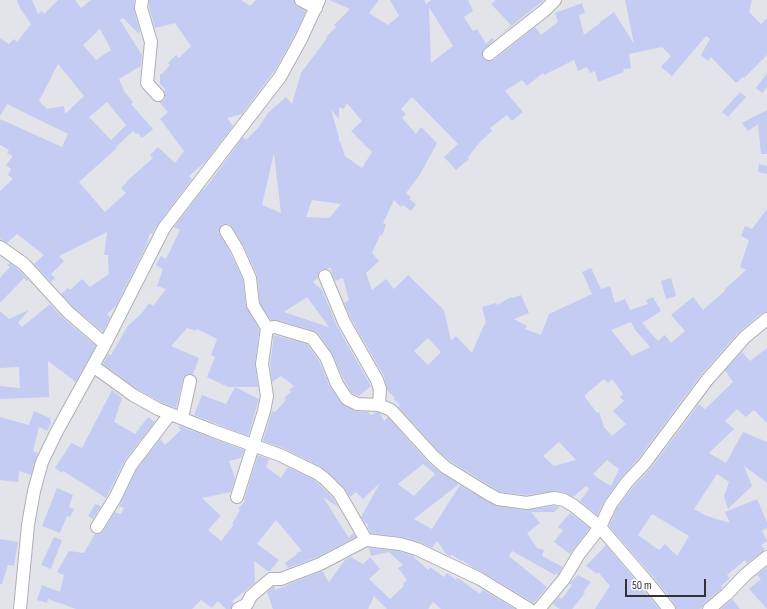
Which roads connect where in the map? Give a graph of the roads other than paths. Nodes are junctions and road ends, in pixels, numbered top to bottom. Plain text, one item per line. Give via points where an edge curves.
1 (142, 0) edge
2 (301, 0) edge
3 (555, 0) edge
4 (317, 4) edge
5 (489, 54) dead end
6 (158, 95) dead end
7 (226, 231) dead end
8 (0, 247) edge
9 (325, 276) dead end
10 (767, 319) edge
11 (267, 328) junction
12 (105, 344) junction
13 (93, 366) junction
14 (190, 381) dead end
15 (379, 405) junction
16 (170, 414) junction
17 (182, 418) junction
18 (254, 446) junction
19 (237, 497) dead end
20 (97, 527) dead end
21 (600, 527) junction
22 (366, 540) junction
23 (767, 557) edge
24 (20, 609) edge
25 (238, 609) edge
26 (529, 609) edge
27 (539, 609) edge
28 (668, 609) edge
29 (709, 609) edge

1 - 6 street via 141,8 151,42 147,83
2 - 4 street
3 - 5 street
4 - 12 street via 280,77 164,228
7 - 11 street via 250,278 253,305
8 - 12 street via 24,264 68,312
9 - 15 street via 344,322 377,380 380,389
10 - 21 street via 745,337 707,380 644,464 627,482 611,504
11 - 15 street via 275,326 312,338 326,356 336,384 347,399 357,404
11 - 18 street via 262,364 266,396
12 - 13 street
13 - 16 street via 133,395
13 - 24 street via 57,431 40,469 28,525
14 - 17 street
15 - 21 street via 396,414 445,467 492,496 527,503 554,498 564,500
16 - 17 street
16 - 20 street via 131,466
17 - 18 street
18 - 19 street
18 - 22 street via 325,478 339,493
21 - 27 street via 564,579
21 - 28 street
22 - 25 street via 320,564 281,579 271,579 251,596 247,604
22 - 26 street via 417,549 480,579
23 - 29 street

